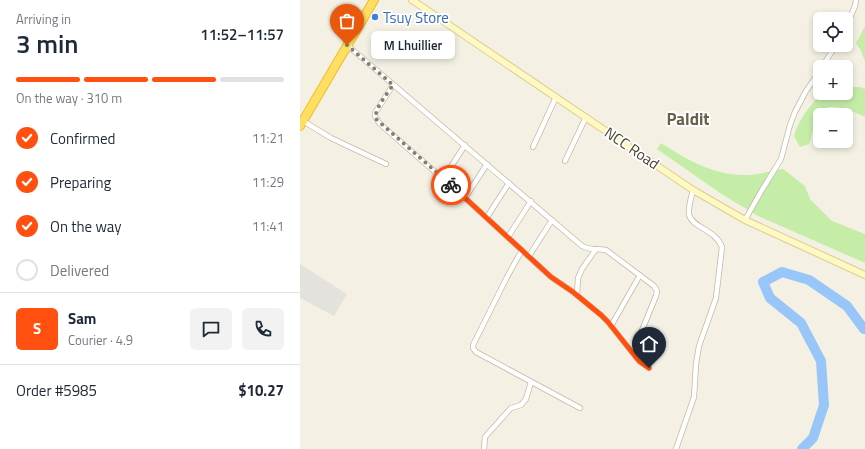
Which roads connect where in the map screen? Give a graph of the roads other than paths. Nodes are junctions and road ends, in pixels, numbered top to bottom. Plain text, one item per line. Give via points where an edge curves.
1 (373, 0) edge
2 (412, 0) edge
3 (856, 0) edge
4 (852, 12) edge
5 (347, 45) junction
6 (813, 81) edge
7 (393, 85) junction
8 (556, 97) junction
9 (586, 117) junction
10 (302, 123) edge
11 (465, 145) junction
12 (533, 147) dead end
13 (565, 161) dead end
14 (386, 164) dead end
15 (487, 164) junction
16 (443, 179) junction
17 (509, 182) junction
18 (694, 190) junction
19 (466, 198) junction
20 (531, 201) junction
21 (487, 217) junction
22 (552, 220) junction
23 (745, 220) junction
24 (508, 237) junction
25 (596, 249) junction
26 (522, 250) junction
27 (529, 256) junction
28 (640, 275) junction
29 (865, 275) edge
30 (577, 295) junction
31 (611, 326) junction
32 (633, 352) junction
33 (649, 368) dead end
34 (531, 382) junction
35 (580, 408) dead end
36 (484, 449) edge
37 (676, 449) edge

1 - 5 highway
2 - 8 street, NCC Road
3 - 4 street
5 - 7 street
5 - 10 highway
6 - 23 street via 790,124 781,160
7 - 11 street
7 - 16 street via 376,110 376,119
8 - 9 street, NCC Road
8 - 12 street
9 - 13 street
9 - 18 street, NCC Road
10 - 14 street
11 - 15 street
11 - 16 street
15 - 17 street
15 - 19 street
16 - 19 street
17 - 20 street
17 - 21 street
18 - 23 street, NCC Road
18 - 37 street via 689,206 690,216 698,225 715,235 722,247 716,298 699,346 694,397
19 - 21 street
20 - 22 street
20 - 24 street
21 - 24 street
22 - 25 street via 587,248
22 - 27 street
23 - 29 street, NCC Road
24 - 26 street
25 - 28 street via 611,252
25 - 30 street via 578,278
26 - 27 street
26 - 34 street via 473,348
27 - 30 street via 551,277
28 - 31 street
28 - 32 street via 657,291
30 - 31 street
31 - 32 street
32 - 33 street via 639,361
34 - 35 street
34 - 36 street via 526,399 521,405 511,408 486,437

